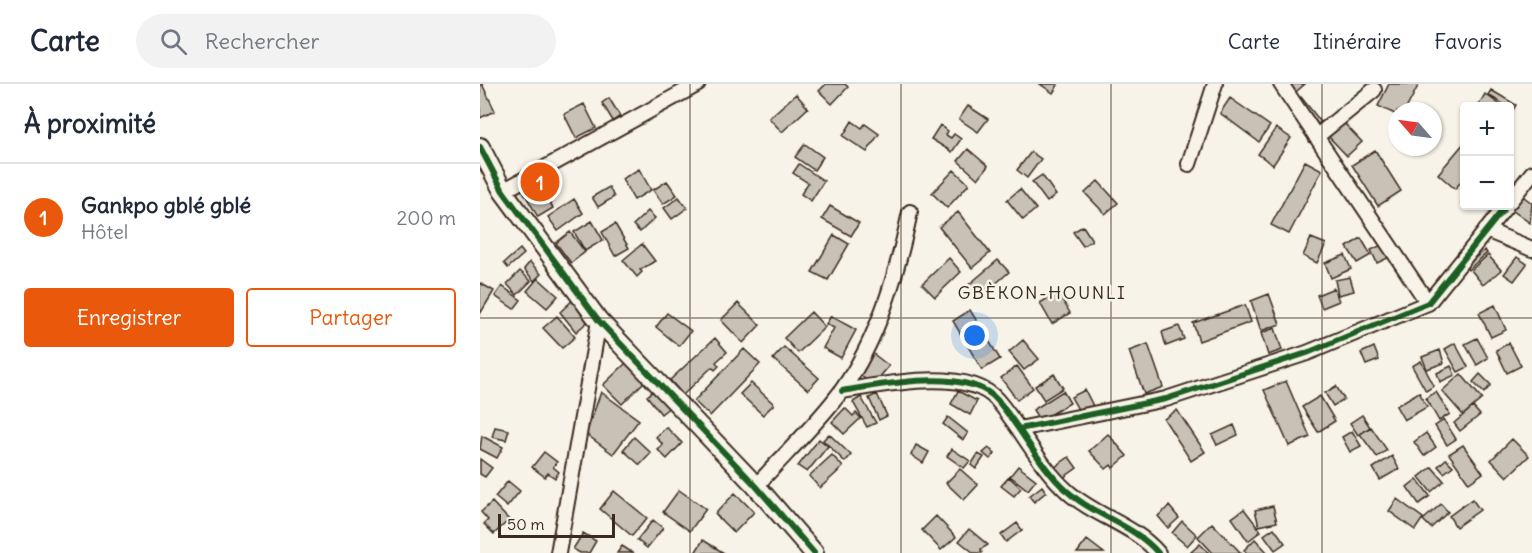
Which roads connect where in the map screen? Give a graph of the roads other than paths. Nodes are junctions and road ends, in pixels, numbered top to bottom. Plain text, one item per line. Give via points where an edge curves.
1 (698, 84) edge
2 (1215, 84) edge
3 (1281, 84) edge
4 (1374, 90) dead end
5 (1316, 137) junction
6 (480, 147) edge
7 (1189, 164) dead end
8 (484, 168) edge
9 (1532, 173) edge
10 (503, 191) junction
11 (1514, 195) edge
12 (1503, 210) edge
13 (910, 212) dead end
14 (1486, 230) junction
15 (1532, 249) edge
16 (1428, 303) junction
17 (599, 321) junction
18 (842, 391) junction
19 (1019, 429) junction
20 (756, 486) junction
21 (558, 553) edge
22 (814, 553) edge
23 (1158, 553) edge

1 - 10 street
2 - 7 street
3 - 5 street
4 - 5 street
5 - 16 street
6 - 8 street
8 - 10 street
9 - 11 street
10 - 17 street
12 - 14 street
13 - 18 street via 875,330
14 - 15 street
14 - 16 street
16 - 19 street via 1307,353 1166,399
17 - 20 street
17 - 21 street
18 - 19 street via 927,382 975,385 996,398
18 - 20 street
19 - 23 street via 1070,494 1124,525
20 - 22 street

